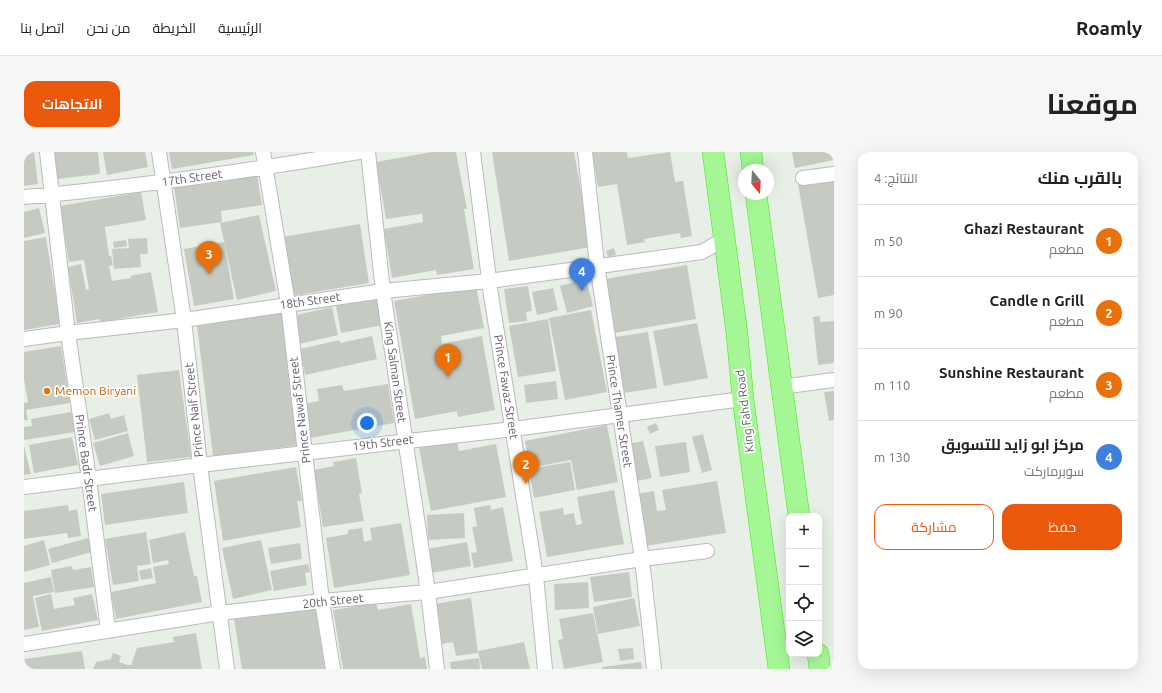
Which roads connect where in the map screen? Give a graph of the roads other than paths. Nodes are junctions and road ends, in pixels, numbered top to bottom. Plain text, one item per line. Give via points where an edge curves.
1 (47, 152) edge
2 (159, 152) edge
3 (263, 152) edge
4 (359, 152) edge
5 (368, 152) edge
6 (473, 152) edge
7 (586, 152) edge
8 (713, 152) edge
9 (751, 152) edge
10 (752, 164) edge
11 (265, 168) junction
12 (834, 174) edge
13 (803, 178) dead end
14 (164, 182) junction
15 (53, 195) junction
16 (24, 197) edge
17 (757, 200) edge
18 (724, 239) junction
19 (597, 265) junction
20 (489, 281) junction
21 (383, 291) junction
22 (288, 304) junction
23 (184, 320) junction
24 (68, 333) junction
25 (24, 339) edge
26 (834, 380) edge
27 (781, 387) junction
28 (742, 399) junction
29 (620, 414) junction
30 (513, 429) junction
31 (405, 441) junction
32 (305, 453) junction
33 (200, 465) junction
34 (89, 479) junction
35 (24, 488) edge
36 (799, 513) edge
37 (707, 551) dead end
38 (642, 559) junction
39 (536, 576) junction
40 (428, 592) junction
41 (322, 601) junction
42 (220, 613) junction
43 (108, 630) junction
44 (24, 644) edge
45 (818, 657) edge
46 (227, 669) edge
47 (333, 669) edge
48 (437, 669) edge
49 (545, 669) edge
50 (654, 669) edge
51 (780, 669) edge
52 (820, 669) edge

1 - 15 street, Prince Badr Street
2 - 14 street, Prince Naif Street
3 - 11 street, Prince Nawaf Street
4 - 11 street, 17th Street
5 - 21 street, King Salman Street
6 - 20 street, Prince Fawaz Street
7 - 19 street, Prince Thamer Street
8 - 18 highway, King Fahd Road
9 - 10 highway
11 - 14 street, 17th Street
11 - 22 street, Prince Nawaf Street
12 - 13 street
14 - 15 street, 17th Street
14 - 23 street, Prince Naif Street
15 - 16 street, 17th Street
15 - 24 street, Prince Badr Street
17 - 27 highway
18 - 19 street, 18th Street via 702,252
18 - 28 highway, King Fahd Road via 737,334
19 - 20 street, 18th Street
19 - 29 street, Prince Thamer Street
20 - 21 street, 18th Street
20 - 30 street, Prince Fawaz Street
21 - 22 street, 18th Street
21 - 31 street, King Salman Street
22 - 23 street, 18th Street
22 - 32 street, Prince Nawaf Street
23 - 24 street, 18th Street
23 - 33 street, Prince Naif Street
24 - 25 street, 18th Street
24 - 34 street, Prince Badr Street
26 - 27 street
27 - 36 highway
28 - 29 street, 19th Street
28 - 51 highway, King Fahd Road
29 - 30 street, 19th Street
29 - 38 street, Prince Thamer Street
30 - 31 street, 19th Street
30 - 39 street, Prince Fawaz Street
31 - 32 street, 19th Street
31 - 40 street, King Salman Street
32 - 33 street, 19th Street
32 - 41 street, Prince Nawaf Street
33 - 34 street, 19th Street
33 - 42 street, Prince Naif Street
34 - 35 street, 19th Street
34 - 43 street, Prince Badr Street
37 - 38 street, 20th Street
38 - 39 street, 20th Street
38 - 50 street, Prince Thamer Street
39 - 40 street, 20th Street
39 - 49 street, Prince Fawaz Street
40 - 41 street, 20th Street
40 - 48 street, King Salman Street
41 - 42 street, 20th Street
41 - 47 street, Prince Nawaf Street
42 - 43 street, 20th Street
42 - 46 street, Prince Naif Street
43 - 44 street, 20th Street
45 - 52 highway

